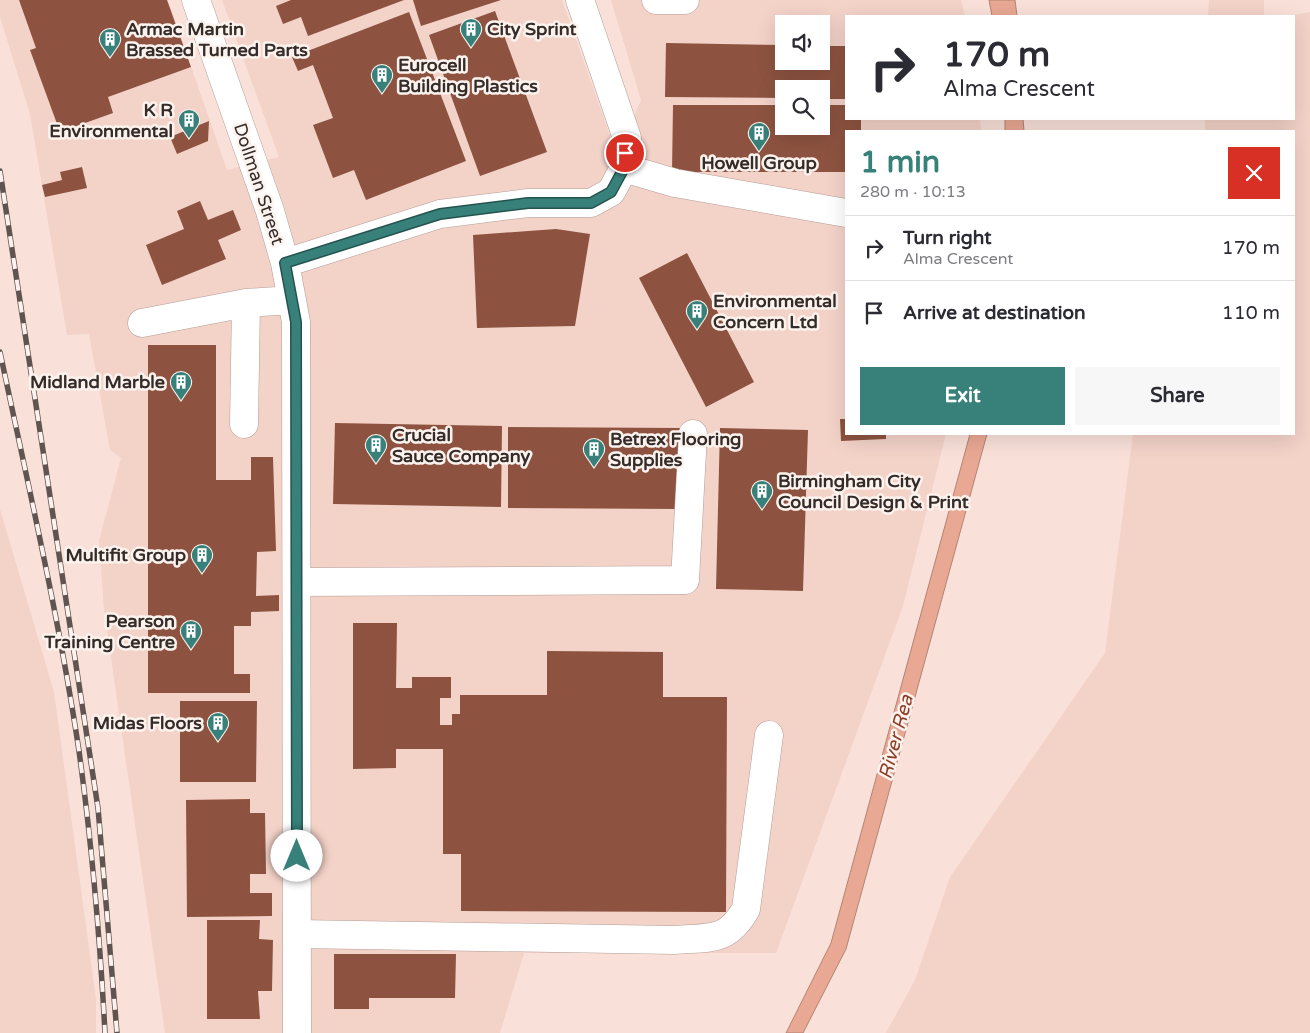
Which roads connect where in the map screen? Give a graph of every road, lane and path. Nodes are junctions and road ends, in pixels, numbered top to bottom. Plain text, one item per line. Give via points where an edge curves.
1 (196, 0) edge
2 (580, 0) edge
3 (656, 0) edge
4 (685, 0) edge
5 (624, 168) junction
6 (845, 213) edge
7 (285, 263) junction
8 (292, 300) junction
9 (246, 303) junction
10 (142, 323) dead end
11 (244, 424) dead end
12 (693, 434) dead end
13 (297, 582) junction
14 (769, 734) dead end
15 (297, 934) junction
16 (297, 1033) edge

1 - 7 street, Dollman Street
2 - 5 street via 626,138
3 - 4 street
5 - 6 street via 675,183
5 - 7 street via 611,192 591,203 528,203 440,214
7 - 8 street, Dollman Street
8 - 9 street
8 - 13 street, Dollman Street via 296,322
9 - 10 street
9 - 11 street
12 - 13 street via 686,580
13 - 15 street, Dollman Street
14 - 15 street via 746,909 738,924 724,935 674,940
15 - 16 street, Dollman Street

